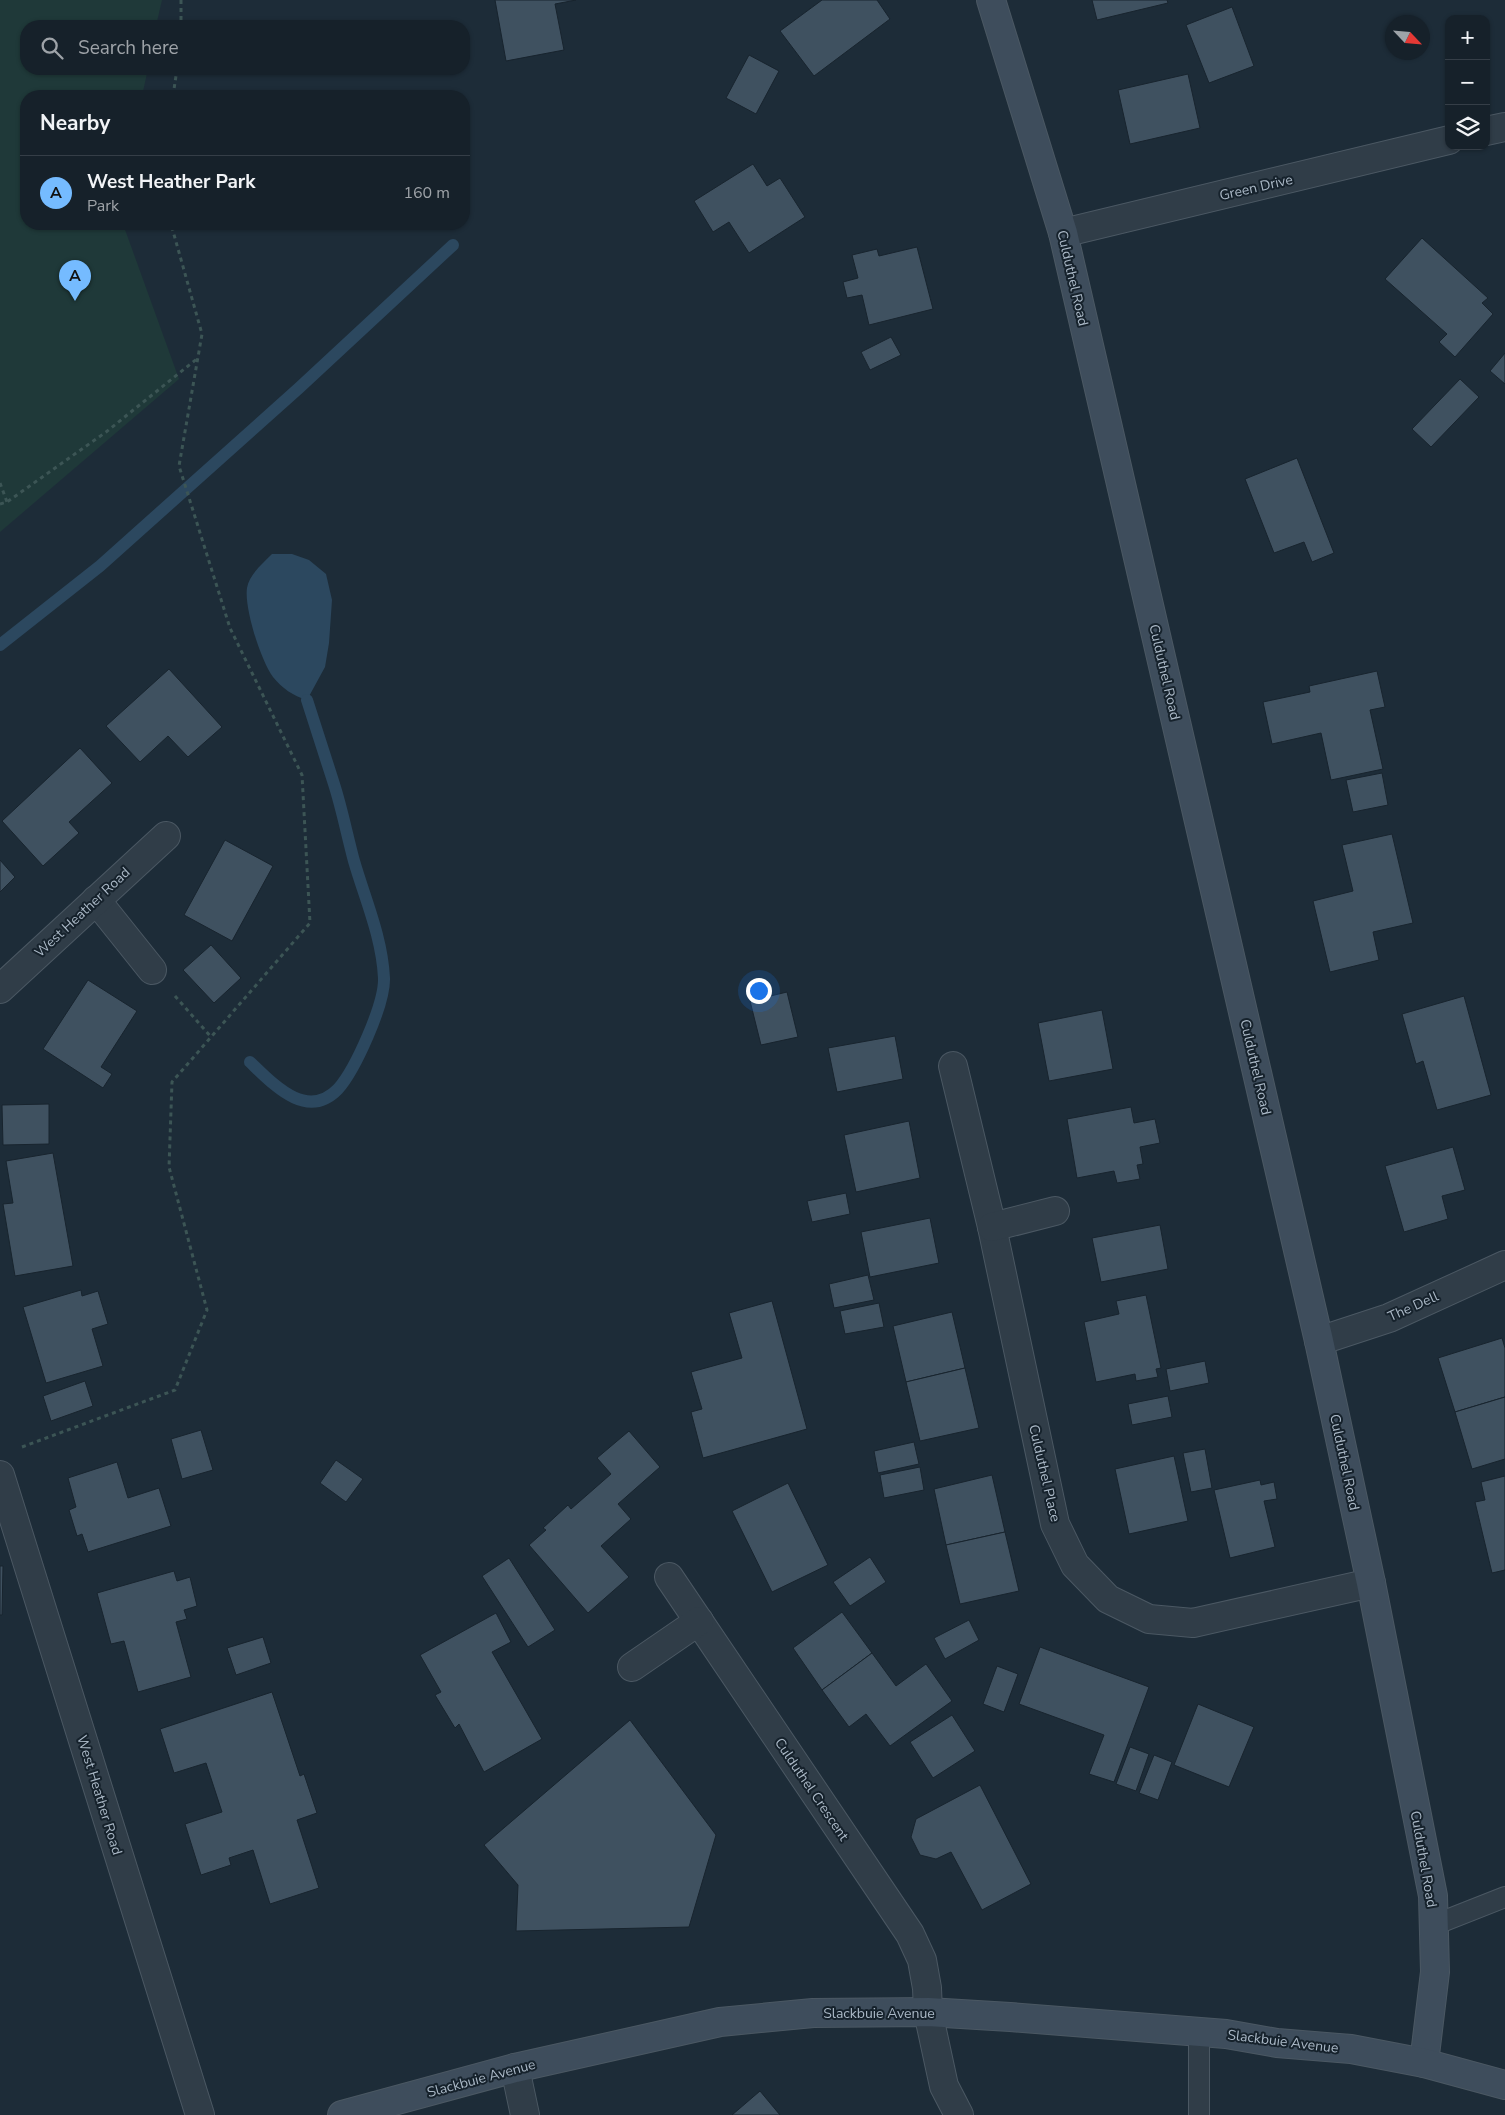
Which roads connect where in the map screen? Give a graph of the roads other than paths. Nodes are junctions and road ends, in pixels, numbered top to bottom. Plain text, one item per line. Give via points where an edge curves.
1 (991, 0) edge
2 (1505, 127) edge
3 (1490, 130) edge
4 (1445, 141) edge
5 (1063, 233) junction
6 (166, 836) dead end
7 (96, 900) junction
8 (152, 970) road end
9 (0, 990) edge
10 (953, 1066) dead end
11 (1055, 1211) dead end
12 (992, 1227) junction
13 (1505, 1265) edge
14 (1319, 1341) junction
15 (0, 1475) edge
16 (669, 1577) dead end
17 (1371, 1583) junction
18 (699, 1621) junction
19 (632, 1667) dead end
20 (1505, 1897) edge
21 (1434, 1925) junction
22 (928, 2012) junction
23 (1199, 2032) junction
24 (1424, 2064) junction
25 (515, 2068) junction
26 (1505, 2085) edge
27 (200, 2115) edge
28 (342, 2115) edge
29 (525, 2115) edge
30 (960, 2115) edge
31 (1198, 2115) edge

1 - 5 main road, Culduthel Road
2 - 3 street
4 - 5 street, Green Drive
5 - 14 main road, Culduthel Road
6 - 7 street, West Heather Road
7 - 8 street
7 - 9 street, West Heather Road
10 - 12 street, Culduthel Place
11 - 12 street
12 - 17 street, Culduthel Place via 1055,1524 1075,1565 1108,1599 1149,1619 1193,1623
13 - 14 street, The Dell via 1389,1318
14 - 17 main road, Culduthel Road
15 - 27 street, West Heather Road
16 - 18 street, Culduthel Crescent
17 - 21 main road, Culduthel Road via 1433,1896
18 - 19 street
18 - 22 street, Culduthel Crescent via 910,1934 922,1960
20 - 21 lane
21 - 24 main road, Culduthel Road via 1435,1972
22 - 23 main road, Slackbuie Avenue
22 - 25 main road, Slackbuie Avenue via 812,2013 720,2022
22 - 30 street, Culduthel Crescent via 944,2086
23 - 24 main road, Slackbuie Avenue via 1351,2049
23 - 31 lane
24 - 26 main road
25 - 28 main road, Slackbuie Avenue
25 - 29 street

